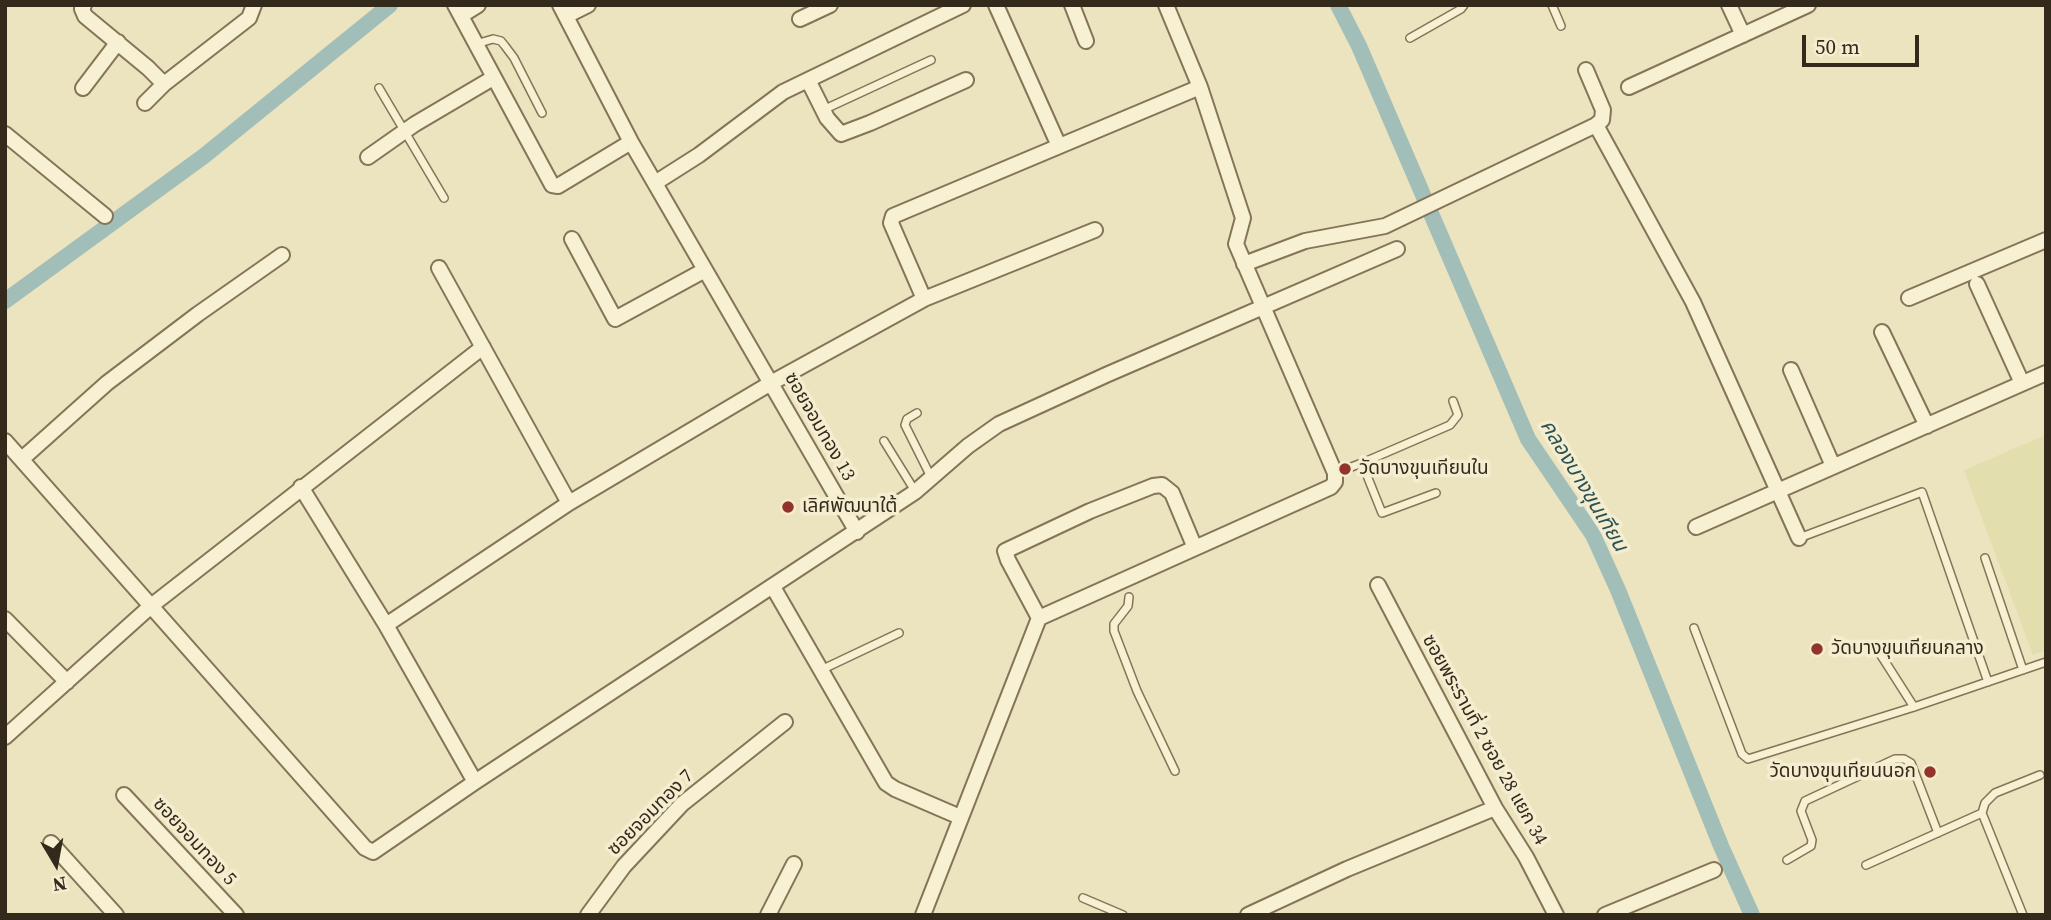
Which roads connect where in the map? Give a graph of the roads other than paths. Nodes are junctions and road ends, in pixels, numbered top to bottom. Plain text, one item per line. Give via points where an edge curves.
1 (84, 5) edge
2 (254, 5) edge
3 (478, 5) edge
4 (588, 5) edge
5 (830, 5) edge
6 (963, 5) edge
7 (996, 5) edge
8 (1072, 5) edge
9 (1166, 5) edge
10 (1464, 5) edge
11 (1552, 5) edge
12 (1729, 5) edge
13 (1808, 5) edge
14 (459, 10) edge
15 (563, 11) edge
16 (800, 19) dead end
17 (1561, 26) dead end
18 (1743, 35) junction
19 (1410, 38) dead end
20 (1086, 41) dead end
21 (118, 43) junction
22 (476, 44) junction
23 (931, 60) dead end
24 (1586, 70) dead end
25 (493, 78) junction
26 (808, 80) junction
27 (966, 80) dead end
28 (164, 83) junction
29 (1200, 87) junction
30 (1629, 87) dead end
31 (83, 88) dead end
32 (379, 88) dead end
33 (145, 103) dead end
34 (823, 110) junction
35 (542, 113) dead end
36 (1596, 125) junction
37 (405, 131) junction
38 (5, 134) edge
39 (631, 142) junction
40 (1059, 146) junction
41 (368, 157) dead end
42 (655, 183) junction
43 (444, 198) dead end
44 (105, 216) dead end
45 (1095, 230) dead end
46 (572, 239) dead end
47 (2046, 240) edge
48 (1397, 248) dead end
49 (282, 255) dead end
50 (1244, 264) junction
51 (439, 268) dead end
52 (705, 270) junction
53 (1977, 284) dead end
54 (1909, 298) dead end
55 (924, 299) junction
56 (1264, 308) junction
57 (1882, 332) dead end
58 (483, 347) junction
59 (1791, 370) dead end
60 (2046, 373) edge
61 (771, 383) junction
62 (2022, 383) junction
63 (1453, 401) dead end
64 (917, 413) dead end
65 (1927, 426) junction
66 (5, 441) edge
67 (884, 441) dead end
68 (22, 460) junction
69 (1362, 463) junction
70 (1833, 466) junction
71 (1335, 472) junction
72 (931, 478) junction
73 (301, 487) junction
74 (1777, 490) junction
75 (915, 492) junction
76 (1436, 493) dead end
77 (569, 503) junction
78 (1696, 527) dead end
79 (857, 531) junction
80 (1799, 538) joint
81 (1195, 548) junction
82 (1985, 558) dead end
83 (1378, 585) dead end
84 (773, 587) junction
85 (1129, 597) dead end
86 (151, 606) junction
87 (1039, 618) junction
88 (5, 619) edge
89 (386, 625) junction
90 (1694, 628) dead end
91 (899, 633) dead end
92 (1877, 649) dead end
93 (2046, 662) edge
94 (821, 670) junction
95 (2023, 670) junction
96 (67, 682) junction
97 (1988, 682) junction
98 (1914, 708) junction
99 (785, 722) dead end
100 (5, 737) edge
101 (1175, 771) dead end
102 (2040, 775) dead end
103 (475, 782) junction
104 (124, 795) dead end
105 (1495, 808) junction
106 (1982, 814) junction
107 (960, 817) junction
108 (1938, 833) junction
109 (51, 843) dead end
110 (1787, 860) dead end
111 (794, 864) dead end
112 (1866, 864) dead end
113 (1714, 870) dead end
114 (1083, 898) dead end
115 (116, 915) edge
116 (236, 915) edge
117 (589, 915) edge
118 (768, 915) edge
119 (923, 915) edge
120 (1123, 915) edge
121 (1248, 915) edge
122 (1556, 915) edge
123 (1605, 915) edge
124 (2023, 915) edge

1 - 21 street via 85,16
2 - 28 street via 249,19
3 - 14 street
4 - 15 street
5 - 16 street
6 - 26 street
7 - 40 street
8 - 20 street
9 - 29 street
10 - 19 lane
11 - 17 lane
12 - 18 street
13 - 18 street
14 - 22 street
15 - 39 street, ซอยจอมทอง 13
18 - 30 street
21 - 28 street
21 - 31 street
22 - 25 street
22 - 35 lane via 492,39 506,46
23 - 34 lane
24 - 36 street via 1603,110
25 - 37 street
25 - 39 street via 552,185 558,186
26 - 34 street
26 - 42 street via 783,92
27 - 34 street via 847,133 836,130
28 - 33 street
29 - 40 street
29 - 50 street via 1243,218 1236,242
32 - 37 lane
36 - 50 street via 1385,226 1305,241
36 - 74 street via 1693,302
37 - 41 street
37 - 43 lane
38 - 44 street
39 - 42 street, ซอยจอมทอง 13
40 - 55 street via 893,216 891,223
42 - 52 street, ซอยจอมทอง 13
45 - 55 street
46 - 52 street via 615,319
47 - 54 street
48 - 56 street
49 - 68 street via 107,383
50 - 56 street
51 - 58 street
52 - 61 street, ซอยจอมทอง 13
53 - 62 street
55 - 61 street
56 - 71 street
56 - 72 street via 999,424
57 - 65 street
58 - 73 street
58 - 77 street
59 - 70 street
60 - 62 street
61 - 77 street
61 - 79 street, ซอยจอมทอง 13
62 - 65 street
63 - 69 lane via 1458,415 1453,423
64 - 72 lane via 905,425
65 - 70 street
66 - 68 street
67 - 75 lane
68 - 86 street
69 - 71 lane
69 - 76 lane via 1382,513
70 - 74 street
71 - 81 street via 1331,487
72 - 75 street
73 - 86 street
73 - 89 street
74 - 78 street
74 - 80 street
75 - 79 street
77 - 89 street
79 - 84 street
80 - 97 lane via 1922,492
81 - 87 street via 1124,584
81 - 87 street via 1172,493 1162,485 1008,548 1004,553
82 - 95 lane
83 - 105 street, ซอยพระรามที่ 2 ซอย 28 แยก 34
84 - 94 street
84 - 103 street
85 - 101 lane via 1114,631
86 - 96 street
86 - 103 street via 368,850 376,851
87 - 107 street
88 - 96 street
89 - 103 street
90 - 98 lane via 1742,754 1748,759
91 - 94 lane
92 - 98 lane
93 - 95 lane
94 - 107 street via 886,783
95 - 97 lane
96 - 100 street
97 - 98 lane
99 - 117 street, ซอยจอมทอง 7 via 682,804 624,866
102 - 106 lane via 1995,793
104 - 116 street, ซอยจอมทอง 5
105 - 121 street
105 - 122 street, ซอยพระรามที่ 2 ซอย 28 แยก 34
106 - 108 lane
106 - 124 lane
107 - 119 street
108 - 110 lane via 1911,763 1895,759 1805,801 1801,811 1811,846
108 - 112 lane
109 - 115 street
111 - 118 street
113 - 123 street
114 - 120 lane

